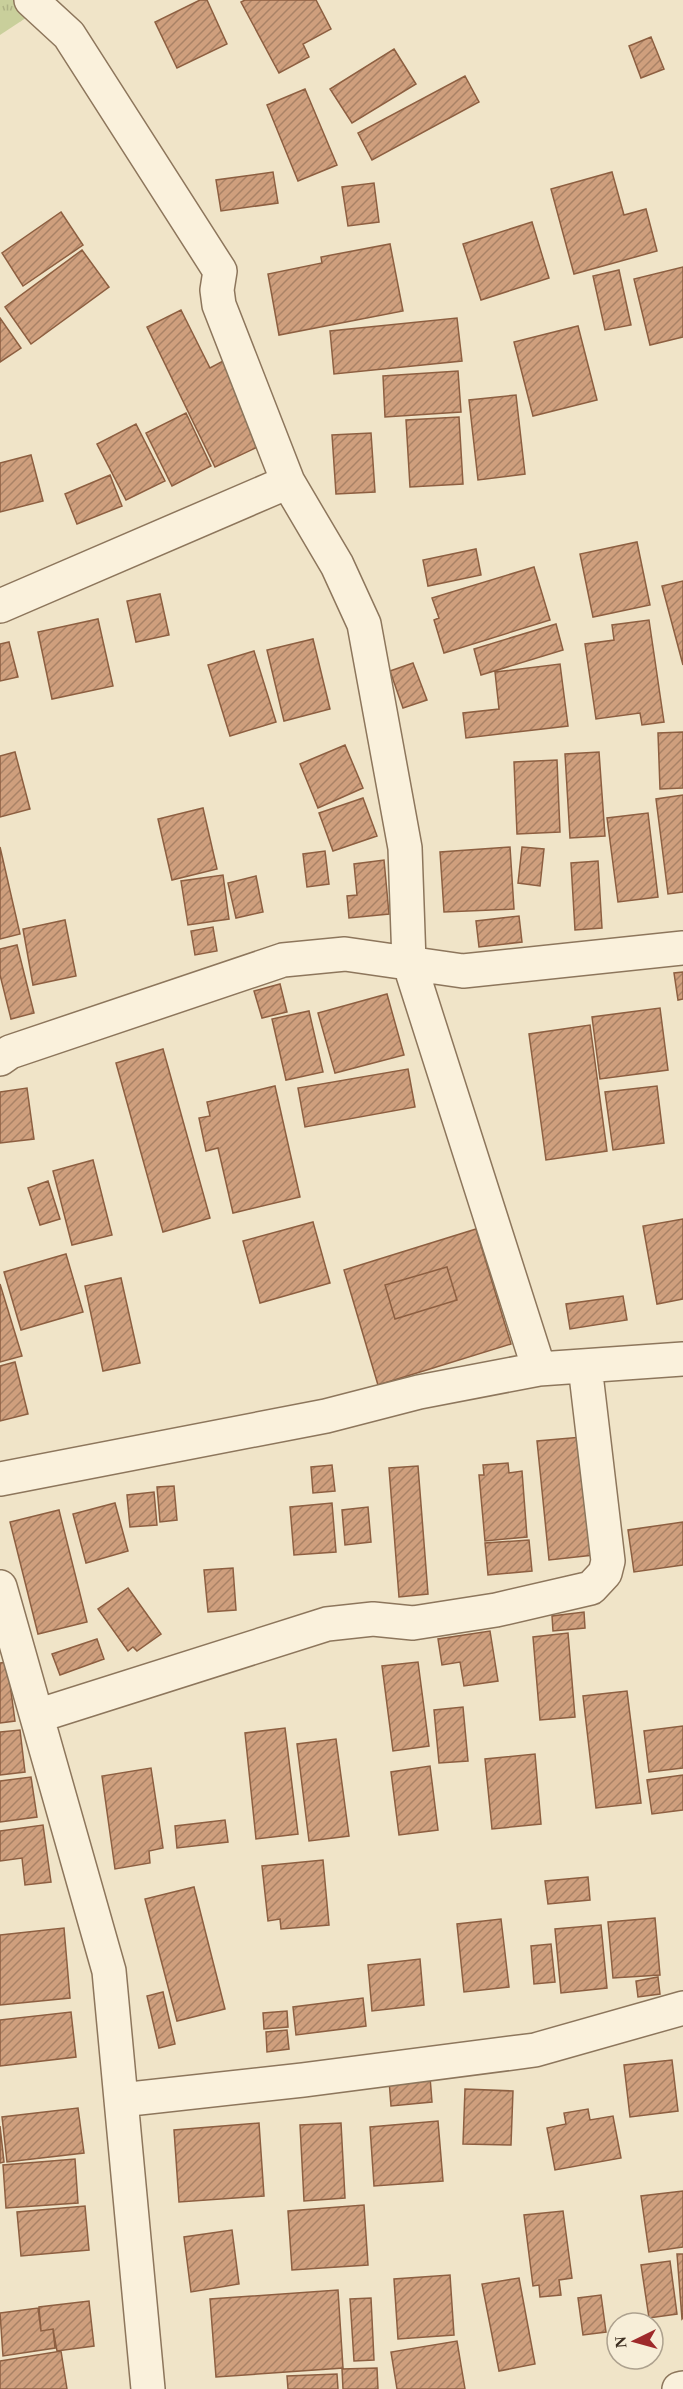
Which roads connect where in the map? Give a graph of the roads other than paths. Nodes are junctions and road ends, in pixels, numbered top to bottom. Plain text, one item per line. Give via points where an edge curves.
1 (31, 0) edge
2 (288, 482) junction
3 (0, 606) edge
4 (683, 948) edge
5 (410, 962) junction
6 (0, 1059) edge
7 (683, 1359) edge
8 (585, 1366) junction
9 (539, 1370) junction
10 (0, 1479) edge
11 (0, 1587) edge
12 (37, 1716) junction
13 (683, 2008) edge
14 (121, 2100) junction
15 (148, 2389) edge

1 - 2 street via 69,35 220,271 219,305
2 - 3 street
2 - 5 street via 337,565 364,624 405,848
4 - 5 street via 463,970
5 - 6 street via 345,954 284,960 10,1052
5 - 9 street
7 - 8 street
8 - 9 street
8 - 12 street via 608,1561 605,1574 591,1588 496,1610 413,1623 374,1619 327,1624
9 - 10 street
11 - 12 street
12 - 14 street via 109,1971
13 - 14 street via 535,2050
14 - 15 street

